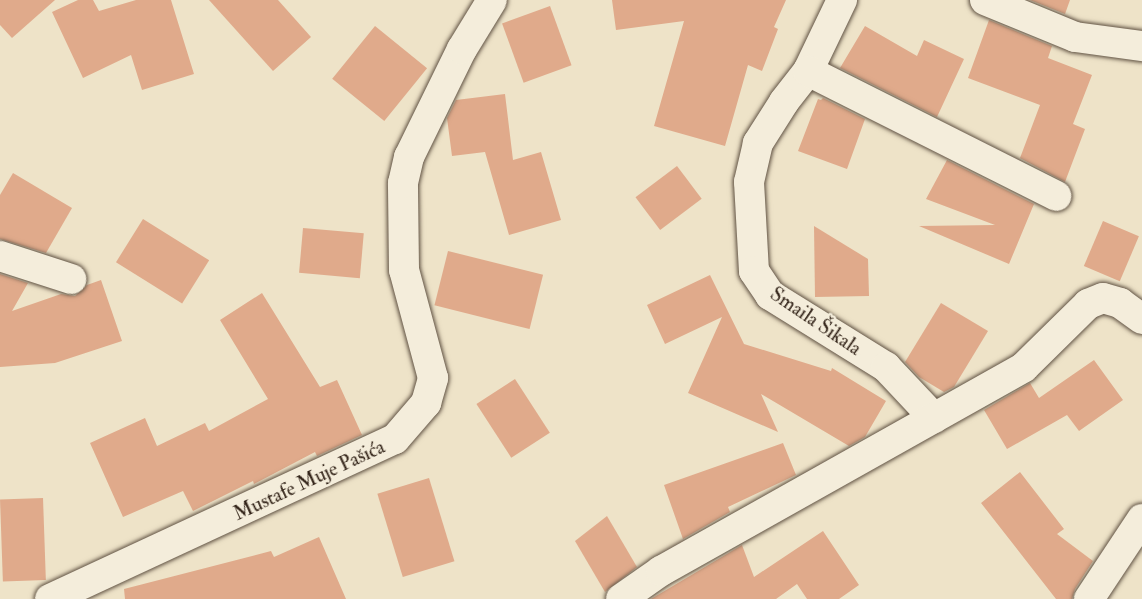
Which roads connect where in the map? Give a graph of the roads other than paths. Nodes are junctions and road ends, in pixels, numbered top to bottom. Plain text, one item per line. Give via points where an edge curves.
1 (492, 0) edge
2 (842, 0) edge
3 (985, 0) edge
4 (1142, 46) edge
5 (808, 71) junction
6 (1056, 196) dead end
7 (0, 256) edge
8 (71, 279) dead end
9 (1142, 319) edge
10 (934, 418) junction
11 (1142, 519) edge
12 (50, 599) edge
13 (621, 599) edge
14 (1089, 599) edge

1 - 12 street, Mustafe Muje Pašića via 462,49 409,157 403,183 404,270 433,378 426,403 395,439
2 - 5 street, Smaila Šikala
3 - 4 street via 1075,37
5 - 6 street
5 - 10 street, Smaila Šikala via 758,142 749,182 754,271 770,295 886,367
7 - 8 street
9 - 10 street via 1120,303 1103,298 1088,304 1024,367
10 - 13 street via 661,572
11 - 14 street

